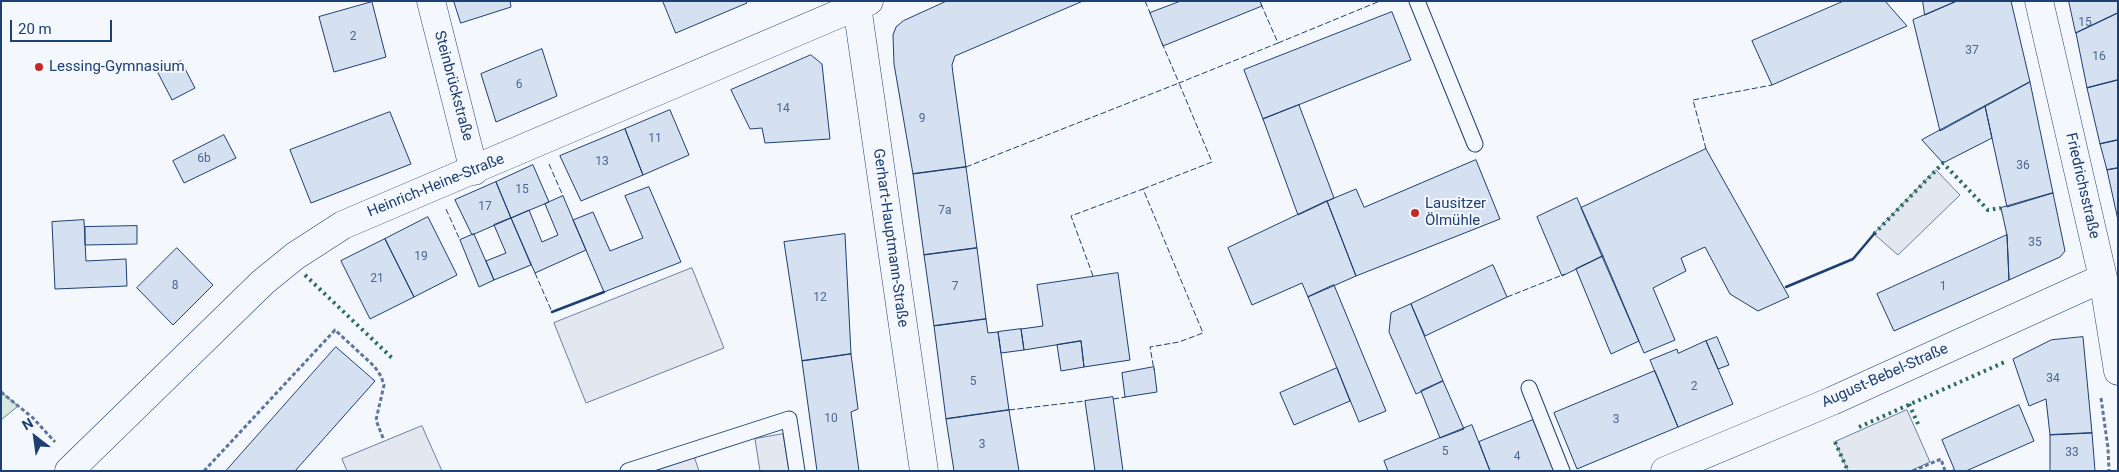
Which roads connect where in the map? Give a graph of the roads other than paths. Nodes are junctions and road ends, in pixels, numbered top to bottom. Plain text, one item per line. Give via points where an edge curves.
1 (431, 1) edge
2 (1418, 1) edge
3 (2039, 1) edge
4 (850, 6) edge
5 (1475, 144) dead end
6 (474, 171) junction
7 (2103, 278) junction
8 (2118, 371) edge
9 (1529, 388) dead end
10 (73, 468) edge
11 (628, 471) edge
12 (797, 471) edge
13 (924, 471) edge
14 (1562, 471) edge
15 (1665, 471) edge

1 - 6 street, Steinbrückstraße
2 - 5 lane
3 - 7 street, Friedrichsstraße
4 - 6 street, Heinrich-Heine-Straße
4 - 13 street, Gerhart-Hauptmann-Straße
6 - 10 street, Heinrich-Heine-Straße via 343,225 295,256 263,282
7 - 8 street, Friedrichsstraße
7 - 15 street, August-Bebel-Straße via 1832,401
9 - 14 lane
11 - 12 lane via 789,419

